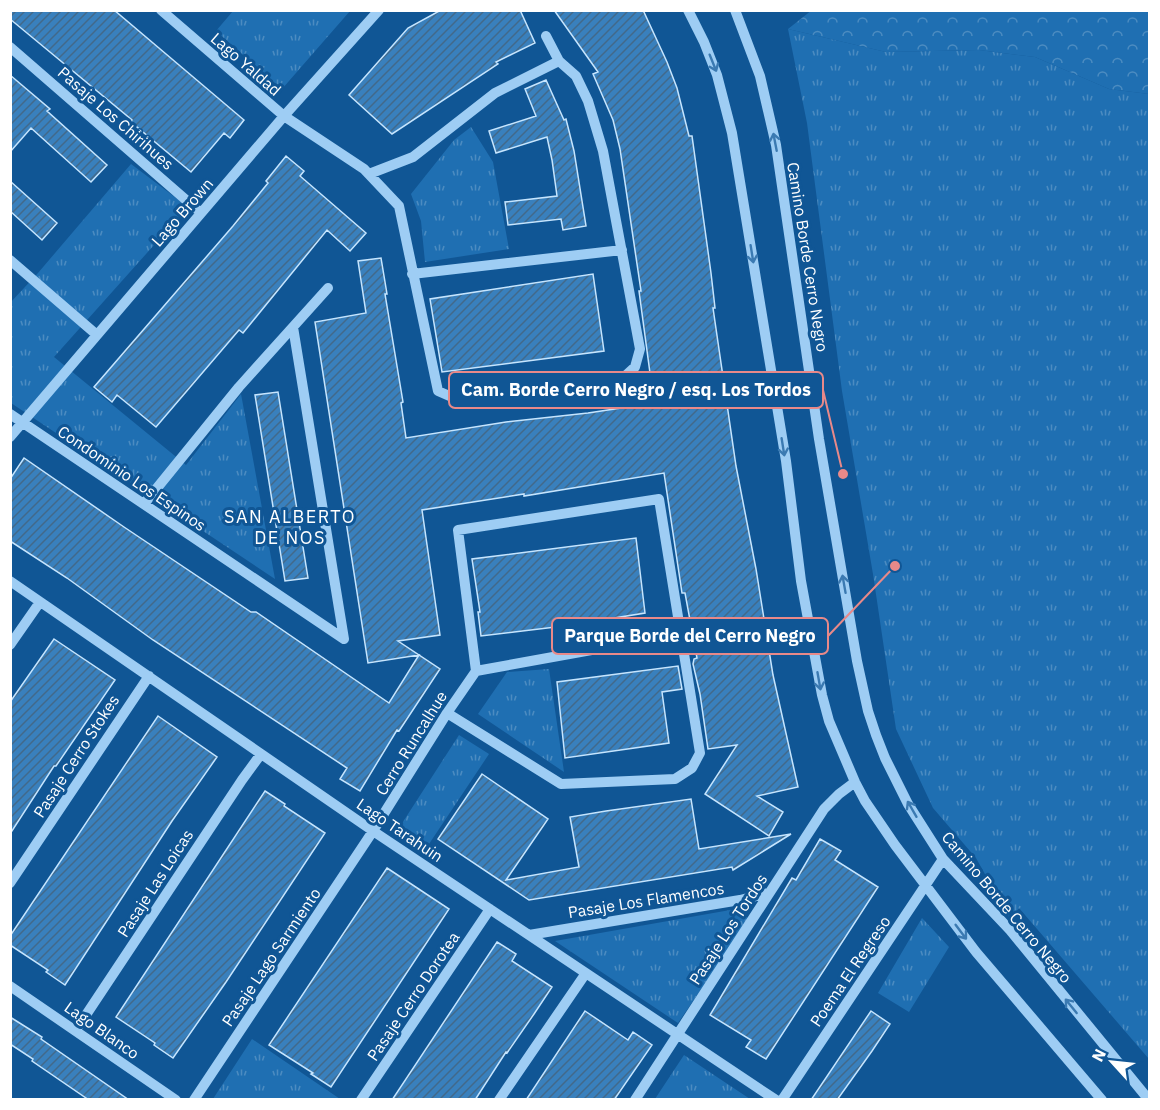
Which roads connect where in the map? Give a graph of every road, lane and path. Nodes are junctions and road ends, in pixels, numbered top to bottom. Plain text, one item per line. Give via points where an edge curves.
1 (161, 10) edge
2 (688, 10) edge
3 (735, 10) edge
4 (373, 12) edge
5 (546, 36) dead end
6 (10, 47) edge
7 (559, 61) junction
8 (284, 116) junction
9 (369, 174) junction
10 (201, 213) junction
11 (622, 250) junction
12 (10, 260) edge
13 (412, 274) junction
14 (328, 288) dead end
15 (292, 327) junction
16 (97, 335) junction
17 (10, 414) edge
18 (23, 422) junction
19 (10, 437) edge
20 (144, 504) junction
21 (10, 581) edge
22 (40, 602) junction
23 (680, 634) junction
24 (10, 645) edge
25 (476, 671) junction
26 (149, 676) junction
27 (447, 713) junction
28 (261, 754) junction
29 (855, 782) junction
30 (374, 831) junction
31 (943, 859) junction
32 (10, 883) edge
33 (926, 886) junction
34 (768, 893) junction
35 (490, 909) junction
36 (529, 935) junction
37 (586, 973) junction
38 (10, 986) edge
39 (76, 1030) junction
40 (678, 1034) junction
41 (176, 1100) edge
42 (194, 1100) edge
43 (361, 1100) edge
44 (499, 1100) edge
45 (635, 1100) edge
46 (776, 1100) edge
47 (782, 1100) edge
48 (1102, 1100) edge
49 (1149, 1100) edge

1 - 8 street, Lago Yaldad
2 -> 29 street via 717,75 725,104 820,686 829,722
31 -> 3 street, Camino Borde Cerro Negro via 908,804 868,711 819,439 776,145 760,76
4 - 8 street, Lago Brown
5 - 7 street
6 - 10 street, Pasaje Los Chirihues
7 - 9 street via 495,93 413,157
7 - 11 street via 576,76 588,101 603,151
8 - 9 street, Lago Yaldad
8 - 10 street, Lago Brown
9 - 13 street, Lago Yaldad via 399,206
10 - 16 street, Lago Brown
11 - 13 street
11 - 13 street, Lago Yaldad via 640,349 635,367 622,379 454,398 438,391
12 - 16 street
14 - 15 street
15 - 20 street
15 - 20 street, Condominio Los Espinos via 344,639
16 - 18 street, Lago Brown
17 - 18 street, Condominio Los Espinos
18 - 19 street, Lago Brown
18 - 20 street, Condominio Los Espinos
21 - 22 street, Lago Tarahuin
22 - 24 street
22 - 26 street, Lago Tarahuin
23 - 25 street
23 - 25 street via 659,499 458,530
23 - 27 street via 700,753 692,768 675,779 561,784
25 - 27 street, Cerro Runcalhue
26 - 28 street, Lago Tarahuin
26 - 32 street, Pasaje Cerro Stokes
27 - 30 street, Cerro Runcalhue
28 - 30 street, Lago Tarahuin
28 - 39 street, Pasaje Las Loicas
29 - 33 street
29 - 34 street, Pasaje Los Tordos via 824,809
30 - 35 street, Lago Tarahuin
30 - 42 street, Pasaje Lago Sarmiento
31 - 33 street, Poema El Regreso
49 -> 31 street, Camino Borde Cerro Negro via 1010,930
33 - 47 street, Poema El Regreso
33 -> 48 street via 976,952
34 - 36 street, Pasaje Los Flamencos
34 - 40 street, Pasaje Los Tordos
35 - 36 street, Lago Tarahuin
35 - 43 street, Pasaje Cerro Dorotea
36 - 37 street, Lago Tarahuin
37 - 40 street, Lago Tarahuin
37 - 44 street
38 - 39 street, Lago Blanco
39 - 41 street, Lago Blanco
40 - 45 street, Pasaje Los Tordos
40 - 46 street, Lago Tarahuin

